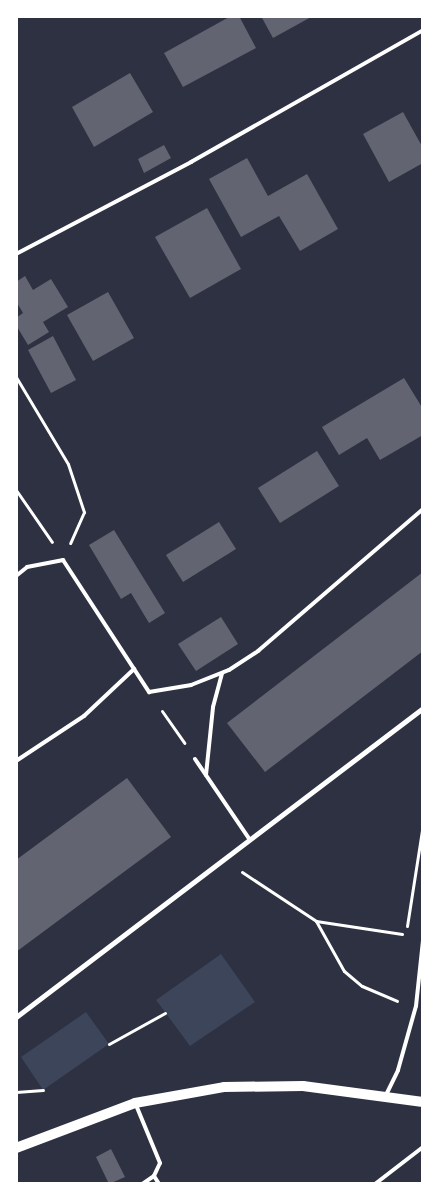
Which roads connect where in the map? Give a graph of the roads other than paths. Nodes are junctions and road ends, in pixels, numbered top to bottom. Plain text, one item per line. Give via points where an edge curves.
1 (423, 30) edge
2 (16, 254) edge
3 (423, 509) edge
4 (16, 576) edge
5 (134, 669) junction
6 (222, 673) junction
7 (423, 708) edge
8 (195, 759) road end
9 (16, 761) edge
10 (206, 775) junction
11 (250, 840) junction
12 (423, 940) edge
13 (423, 1004) edge
14 (416, 1006) junction
15 (16, 1017) edge
16 (385, 1097) junction
17 (423, 1102) edge
18 (135, 1103) junction
19 (423, 1147) edge
20 (16, 1148) edge
21 (154, 1176) junction
22 (142, 1184) edge
23 (159, 1184) edge
24 (375, 1184) edge

1 - 2 lane via 191,162
3 - 6 lane via 258,651
4 - 5 lane via 28,568 63,560
5 - 6 lane via 149,692 191,685
5 - 9 lane via 84,716
6 - 10 lane via 213,707
7 - 11 street
8 - 10 lane
10 - 11 lane
11 - 15 street
12 - 14 lane
13 - 14 lane
14 - 16 lane via 398,1070
16 - 17 main road
16 - 18 main road via 303,1086 224,1087
18 - 20 main road
18 - 21 lane via 159,1152
19 - 24 lane
21 - 22 lane
21 - 23 lane

